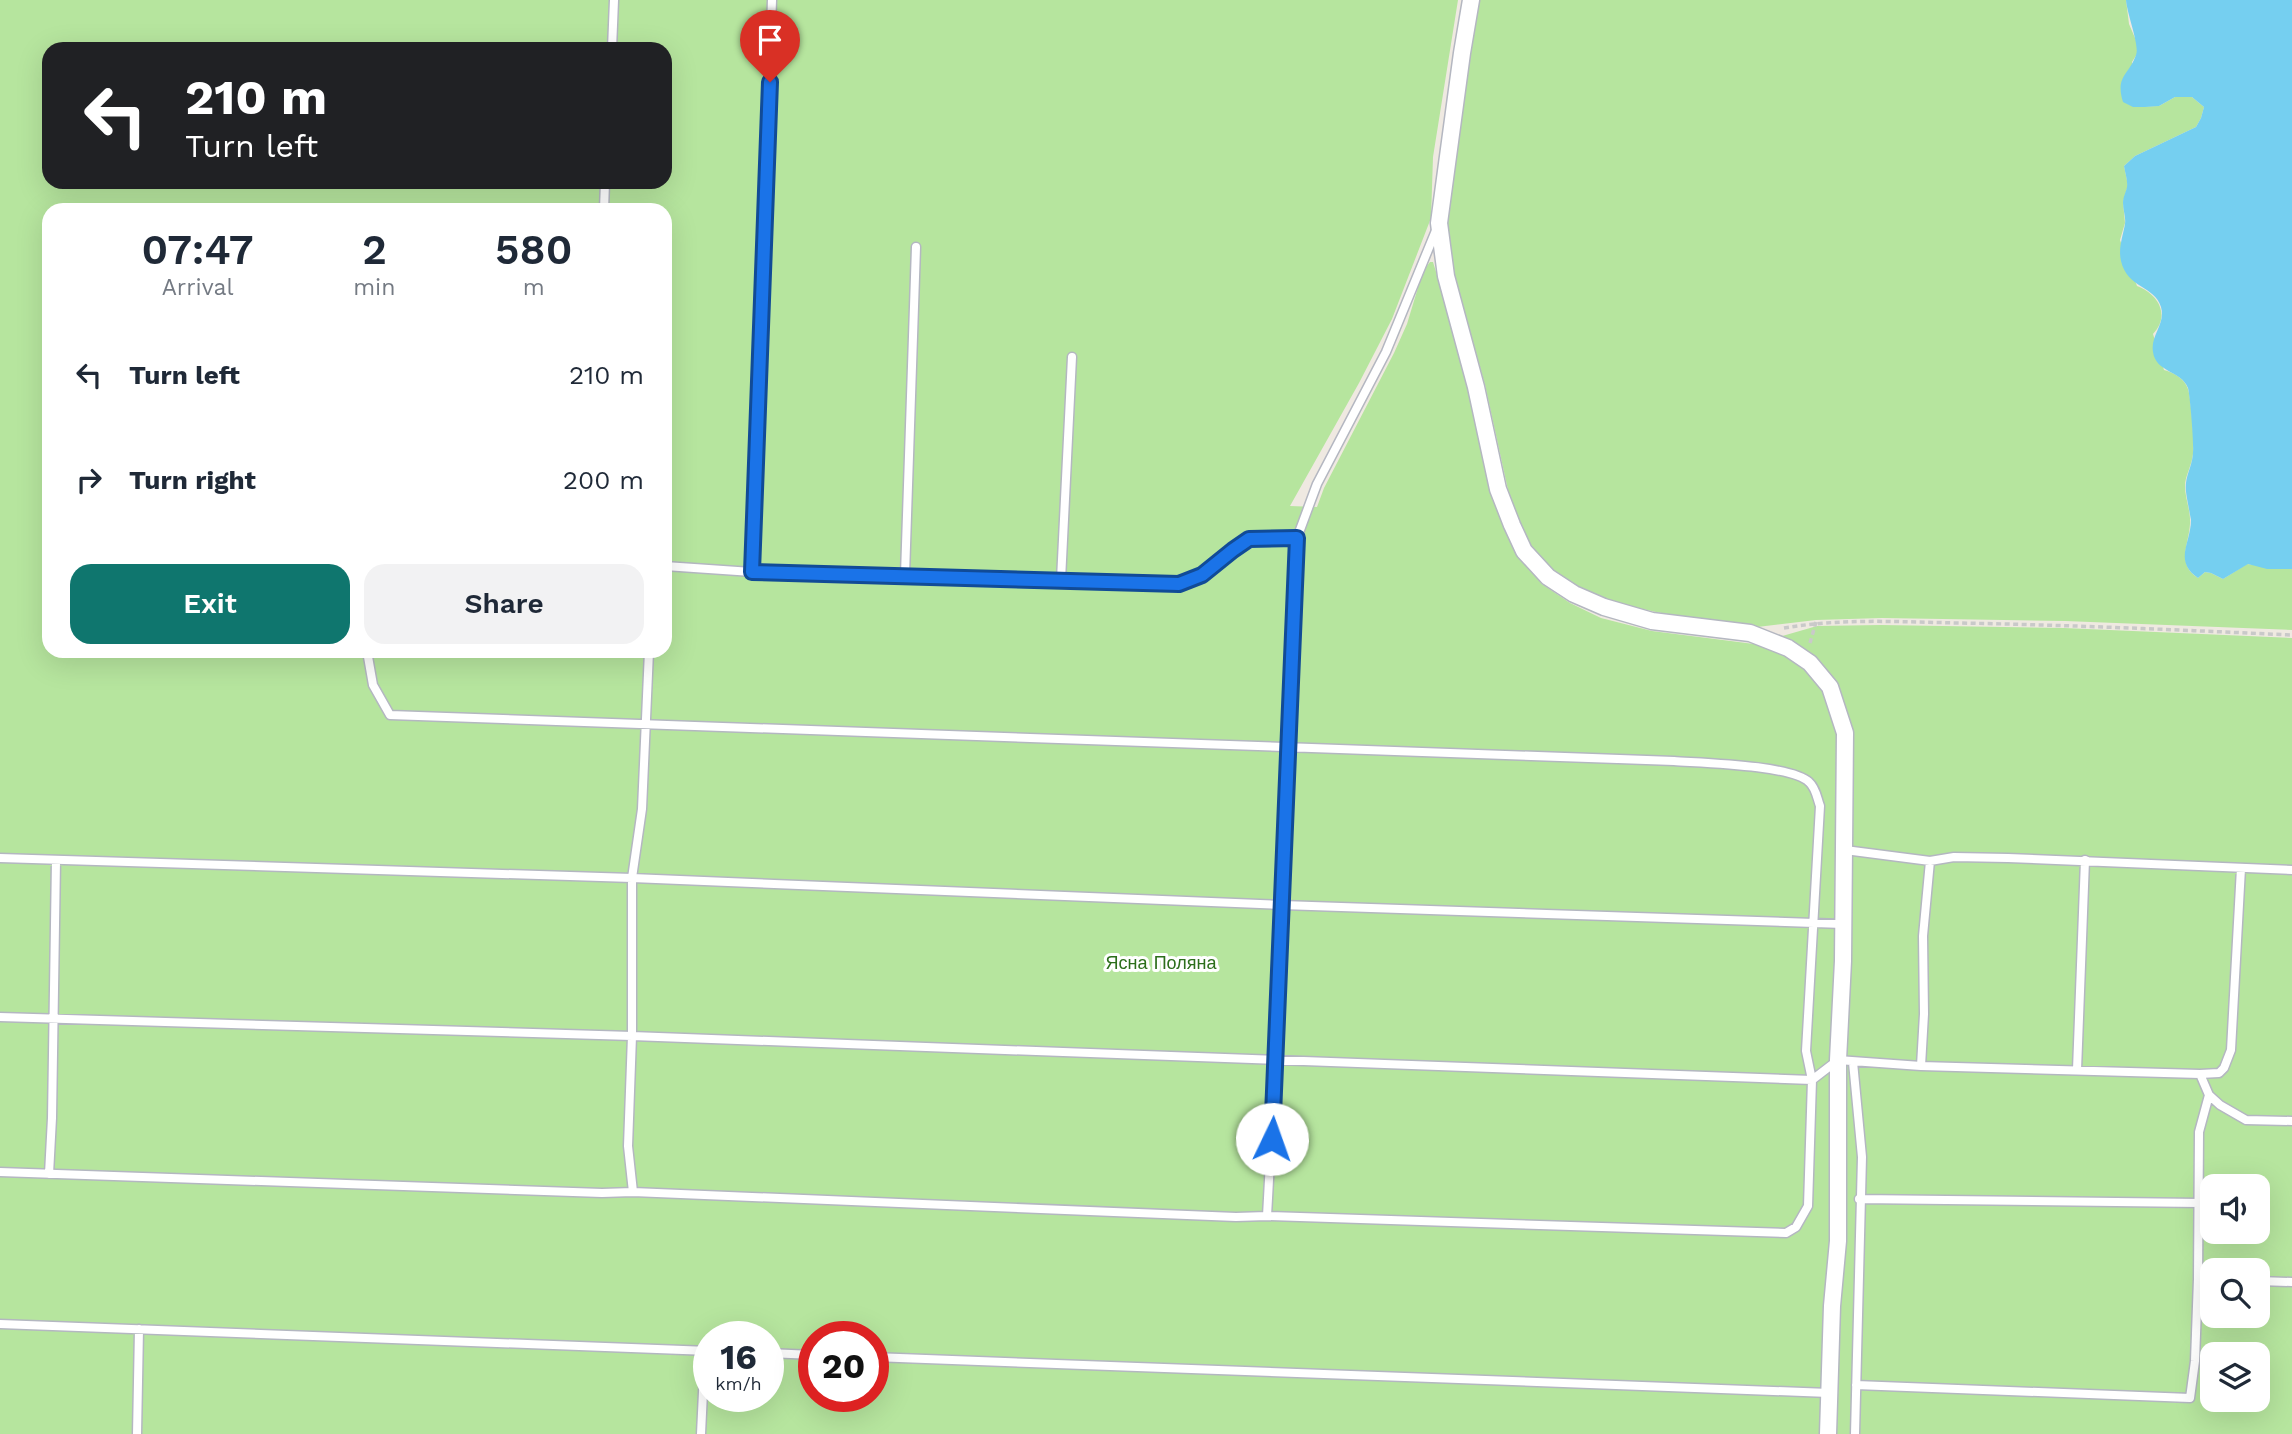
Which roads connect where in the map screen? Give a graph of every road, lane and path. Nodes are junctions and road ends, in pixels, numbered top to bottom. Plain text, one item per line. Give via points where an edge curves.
1 (614, 0) edge
2 (772, 0) edge
3 (1471, 0) edge
4 (612, 42) edge
5 (1439, 223) junction
6 (916, 247) dead end
7 (1072, 357) dead end
8 (1297, 538) junction
9 (672, 566) edge
10 (752, 572) junction
11 (905, 575) junction
12 (1061, 580) junction
13 (1750, 633) junction
14 (2292, 635) edge
15 (368, 658) edge
16 (649, 658) edge
17 (647, 723) junction
18 (1287, 747) junction
19 (1845, 850) junction
20 (0, 858) edge
21 (56, 860) junction
22 (2085, 860) junction
23 (1930, 862) junction
24 (2241, 868) junction
25 (2292, 870) edge
26 (632, 878) junction
27 (1282, 905) junction
28 (1812, 924) junction
29 (1843, 925) junction
30 (0, 1017) edge
31 (53, 1019) junction
32 (632, 1036) junction
33 (1276, 1061) junction
34 (1846, 1061) junction
35 (1921, 1066) junction
36 (2077, 1070) junction
37 (2200, 1074) junction
38 (1812, 1080) junction
39 (2208, 1095) junction
40 (2292, 1121) edge
41 (0, 1172) edge
42 (49, 1174) junction
43 (633, 1192) junction
44 (1859, 1199) junction
45 (2200, 1203) junction
46 (1267, 1216) junction
47 (2198, 1279) joint
48 (2270, 1281) edge
49 (2292, 1282) edge
50 (0, 1324) edge
51 (139, 1329) junction
52 (693, 1350) edge
53 (889, 1358) edge
54 (1856, 1385) junction
55 (1829, 1393) junction
56 (703, 1412) edge
57 (137, 1434) edge
58 (701, 1434) edge
59 (1828, 1434) edge
60 (1855, 1434) edge

1 - 4 lane
2 - 10 lane
3 - 5 street
5 - 8 lane via 1386,352 1317,484
5 - 13 street via 1446,276 1498,489 1524,551 1548,577 1604,607 1653,621
6 - 11 lane
7 - 12 lane
8 - 12 lane via 1249,539 1202,575 1179,584
8 - 18 lane
9 - 10 lane
10 - 11 lane
11 - 12 lane
13 - 14 path via 1816,622 1881,622
13 - 19 street via 1788,648 1810,663 1830,687 1845,733
15 - 17 lane via 373,685 390,715
16 - 17 lane
17 - 18 lane
17 - 26 lane
18 - 27 lane
18 - 28 lane via 1674,761 1778,770 1807,780 1816,792
19 - 23 lane
19 - 29 street
20 - 21 lane
21 - 26 lane
21 - 31 lane
22 - 23 lane via 1954,857
22 - 24 lane
22 - 36 lane
23 - 35 lane via 1923,936
24 - 25 lane
24 - 37 lane via 2231,1051 2219,1073
26 - 27 lane
26 - 32 lane
27 - 28 lane
27 - 33 lane
28 - 29 lane
28 - 38 lane via 1807,1051
29 - 34 street
30 - 31 lane
31 - 32 lane
31 - 42 lane
32 - 33 lane
32 - 43 lane via 628,1146
33 - 38 lane
33 - 46 lane
34 - 35 lane
34 - 38 lane
34 - 44 lane via 1862,1157
34 - 55 street
35 - 36 lane
36 - 37 lane
37 - 39 lane
38 - 46 lane via 1808,1206 1796,1227 1786,1233
39 - 40 lane via 2246,1121
39 - 45 lane via 2199,1132
41 - 42 lane
42 - 43 lane
43 - 46 lane
44 - 45 lane
44 - 54 lane
45 - 47 lane
47 - 54 lane via 2190,1398
48 - 49 lane
50 - 51 lane
51 - 52 lane
51 - 57 lane
53 - 55 lane
54 - 60 lane
55 - 59 street
56 - 58 lane

